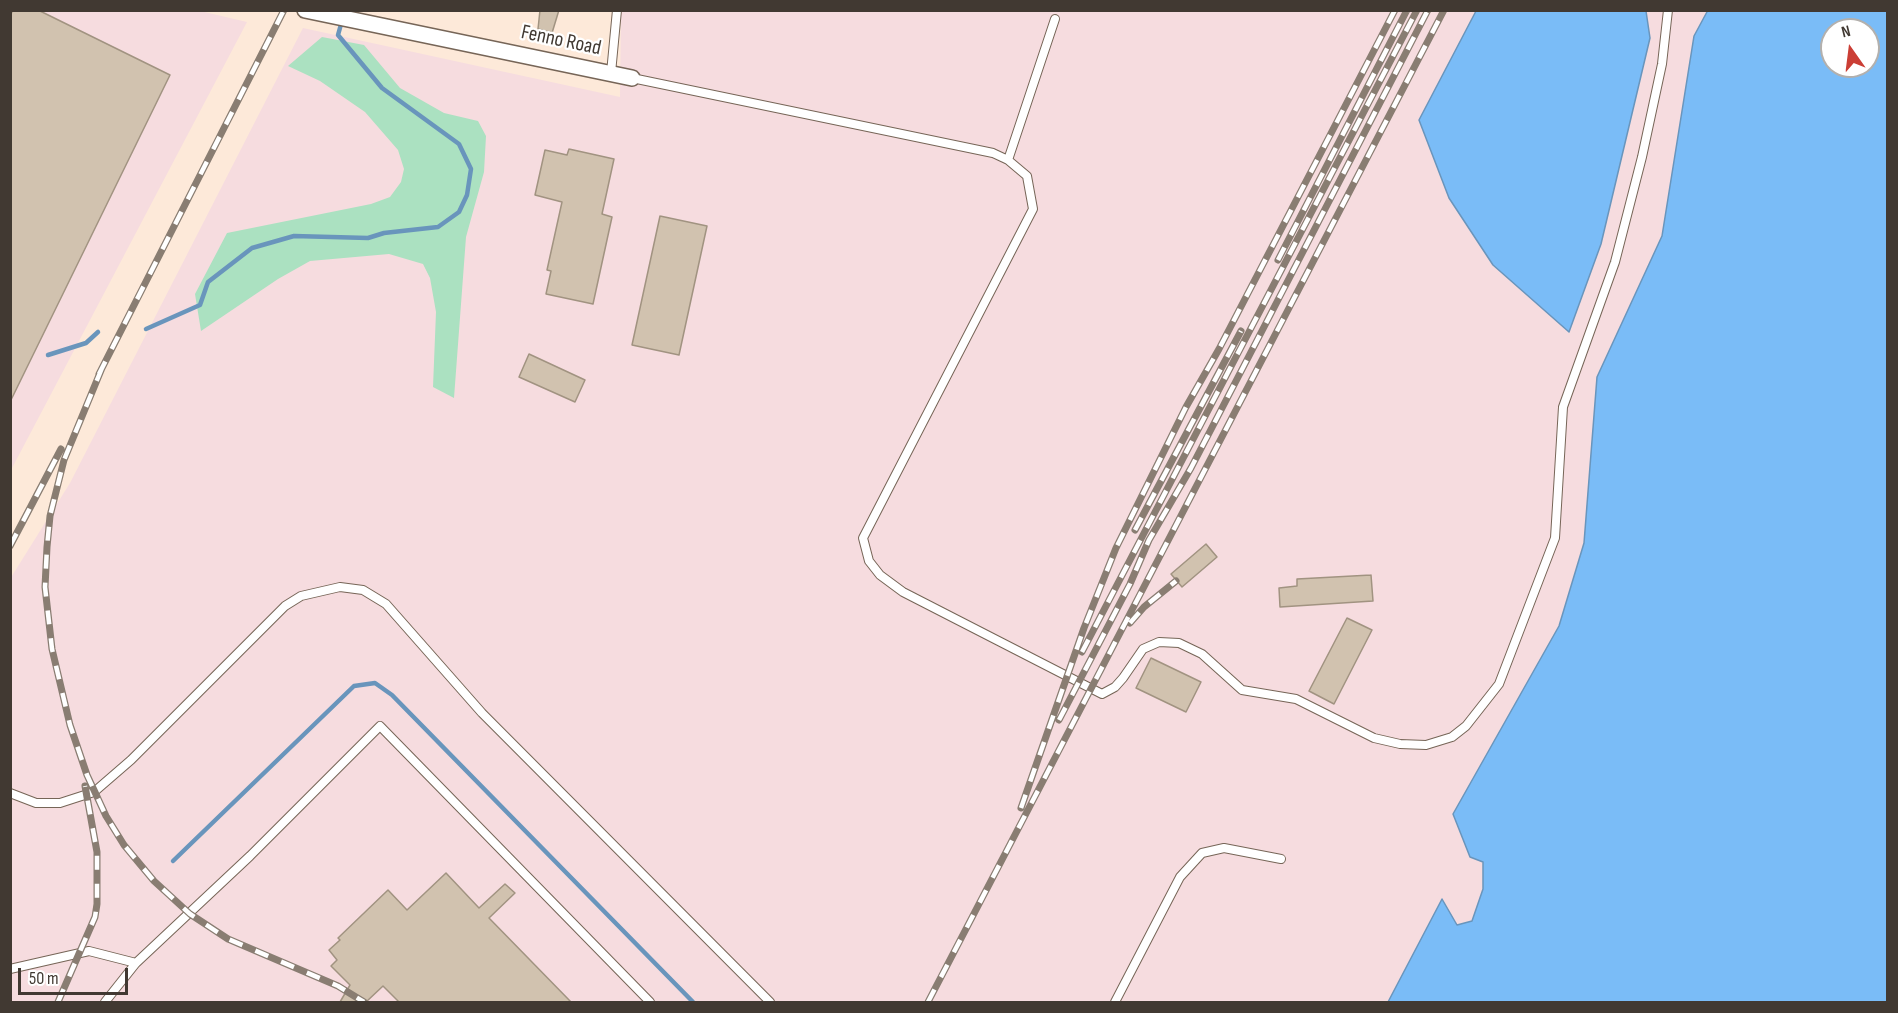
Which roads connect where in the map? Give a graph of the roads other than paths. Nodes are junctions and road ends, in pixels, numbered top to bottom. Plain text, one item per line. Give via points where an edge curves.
1 (305, 10) edge
2 (617, 10) edge
3 (1668, 10) edge
4 (1055, 19) dead end
5 (611, 73) junction
6 (632, 78) joint
7 (1008, 160) junction
8 (10, 793) edge
9 (1281, 859) dead end
10 (136, 963) junction
11 (10, 969) edge
12 (105, 1002) edge
13 (651, 1002) edge
14 (770, 1002) edge
15 (1115, 1002) edge

1 - 5 street, Fenno Road
2 - 5 lane
3 - 7 lane via 1662,64 1615,262 1563,407 1555,538 1499,684 1466,726 1452,737 1426,745 1374,738 1296,699 1242,690 1202,654 1179,643 1159,642 1143,649 1124,678 1102,694 903,592 869,561 863,538 1033,209 1027,176
4 - 7 lane
5 - 6 street, Fenno Road
6 - 7 lane via 993,153
8 - 14 lane via 36,803 60,803 94,792 285,606 301,596 340,587 363,590 386,604 482,713
9 - 15 lane via 1224,848 1202,853 1180,877
10 - 11 lane via 89,951
10 - 12 lane
10 - 13 lane via 380,726

